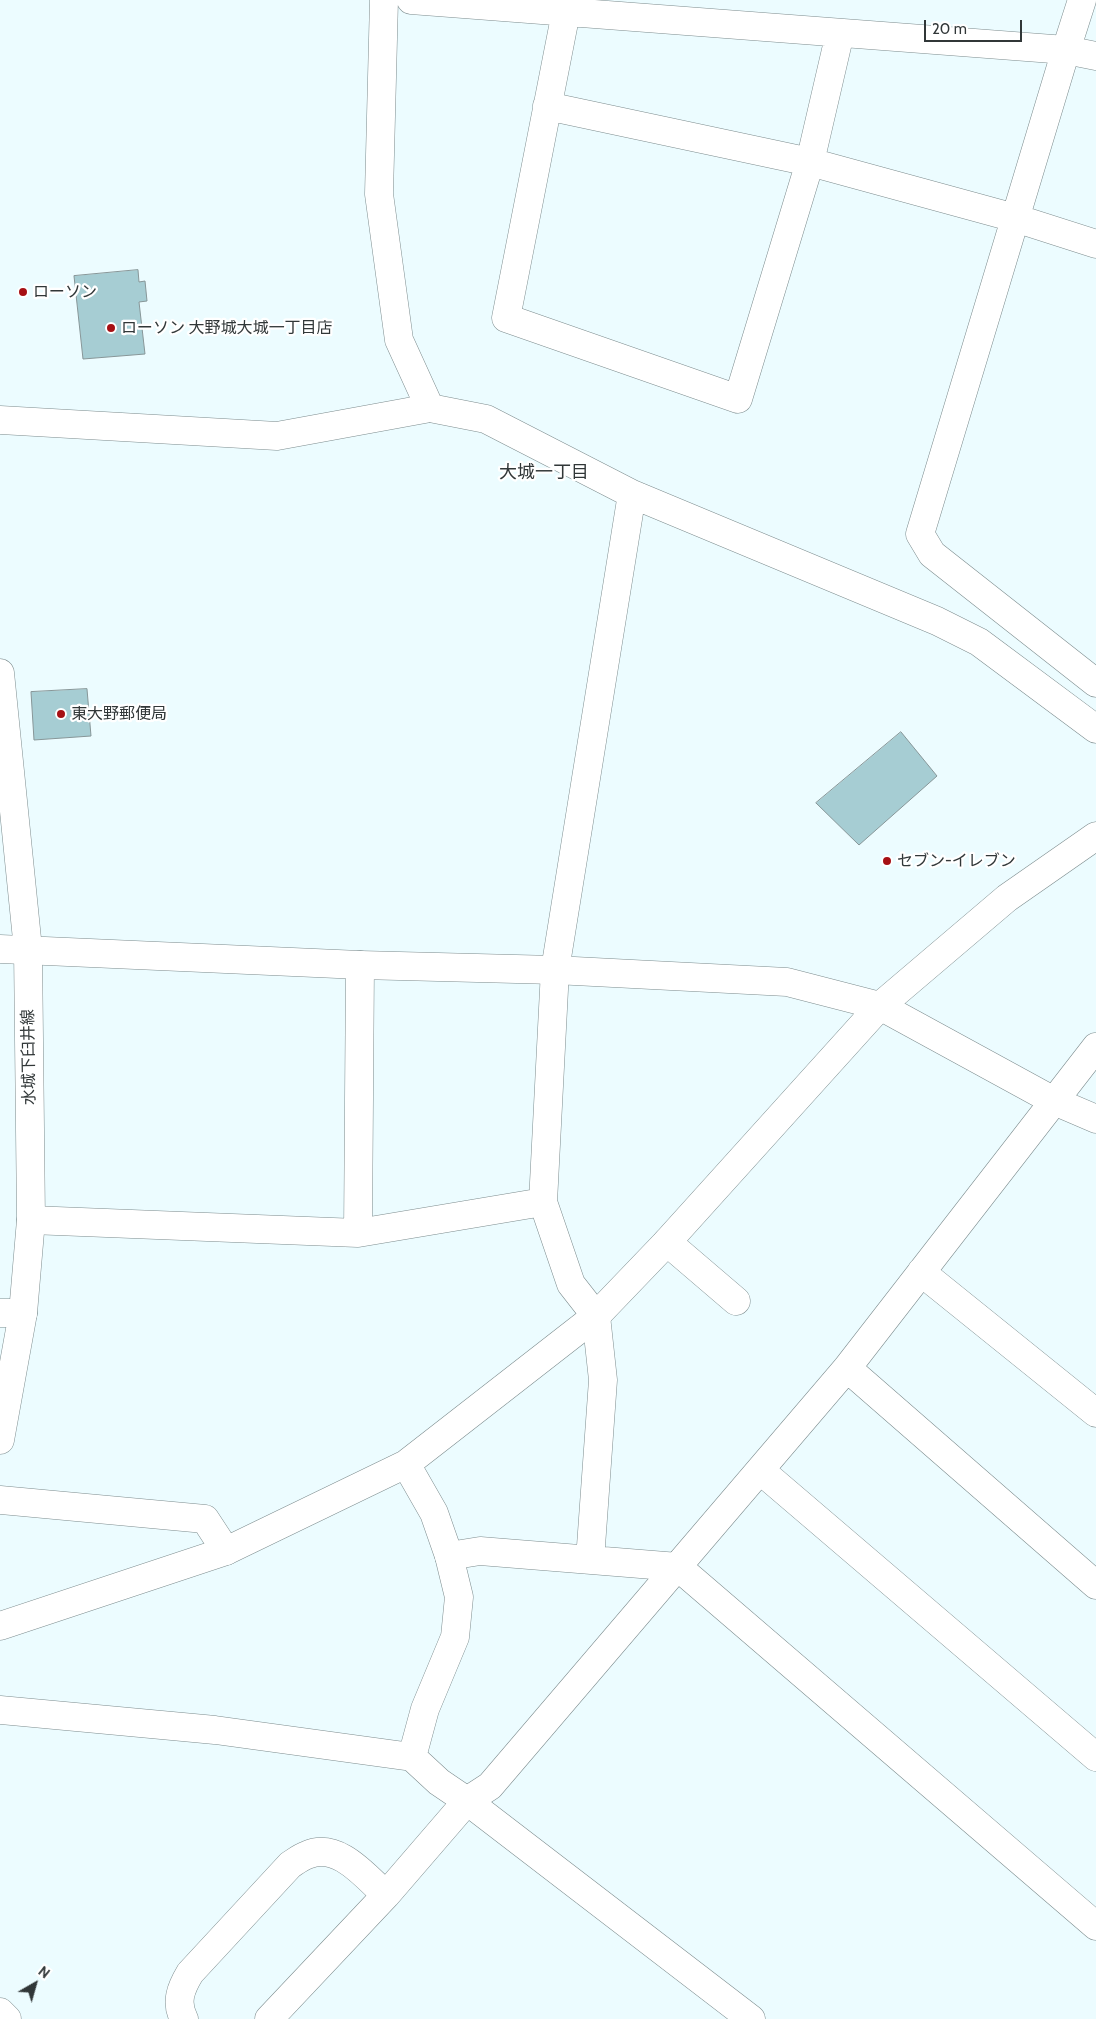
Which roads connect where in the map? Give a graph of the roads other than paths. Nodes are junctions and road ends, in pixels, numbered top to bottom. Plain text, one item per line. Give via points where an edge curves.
1 (384, 0) edge
2 (411, 0) edge
3 (1082, 0) edge
4 (566, 12) junction
5 (840, 33) junction
6 (1066, 50) junction
7 (1096, 56) edge
8 (547, 106) junction
9 (810, 162) junction
10 (1015, 218) junction
11 (1096, 244) edge
12 (430, 408) junction
13 (0, 420) edge
14 (632, 494) junction
15 (1093, 671) edge
16 (0, 673) edge
17 (1096, 729) edge
18 (1096, 836) edge
19 (0, 949) edge
20 (28, 949) junction
21 (360, 965) junction
22 (555, 970) junction
23 (880, 1006) junction
24 (1096, 1047) edge
25 (1054, 1101) junction
26 (1096, 1119) edge
27 (543, 1202) junction
28 (31, 1220) junction
29 (358, 1233) junction
30 (667, 1242) junction
31 (921, 1272) junction
32 (736, 1300) dead end
33 (12, 1313) edge
34 (596, 1316) junction
35 (847, 1368) junction
36 (1096, 1413) edge
37 (0, 1440) edge
38 (406, 1464) junction
39 (760, 1470) junction
40 (0, 1500) edge
41 (226, 1551) junction
42 (449, 1556) junction
43 (590, 1560) junction
44 (678, 1567) junction
45 (1096, 1585) edge
46 (0, 1626) edge
47 (0, 1710) edge
48 (412, 1757) junction
49 (1096, 1757) edge
50 (467, 1801) junction
51 (386, 1895) junction
52 (1096, 1926) edge
53 (0, 2012) edge
54 (273, 2017) edge
55 (7, 2019) edge
56 (184, 2019) edge
57 (751, 2019) edge

1 - 12 street via 379,194 399,340
2 - 4 street
3 - 6 street
4 - 5 street
4 - 8 street
5 - 6 street
5 - 9 street
6 - 7 street
6 - 10 street
8 - 9 street
8 - 9 street via 506,318 738,400
9 - 10 street
10 - 11 street
10 - 15 street via 920,534 932,554
12 - 13 street via 277,436
12 - 14 street via 486,419
14 - 17 street via 937,621 979,642
14 - 22 street
16 - 20 street, 水城下臼井線
18 - 23 street via 1007,898
19 - 20 street
20 - 21 street
20 - 28 street, 水城下臼井線
21 - 22 street
21 - 29 street
22 - 23 street via 787,982
22 - 27 street
23 - 25 street
23 - 30 street
24 - 25 street
25 - 26 street
25 - 31 street
27 - 29 street
27 - 34 street via 571,1284
28 - 29 street
28 - 33 street, 水城下臼井線
30 - 32 street
30 - 34 street
31 - 35 street
31 - 36 street
33 - 37 street, 水城下臼井線
34 - 38 street
34 - 43 street via 603,1380
35 - 39 street
35 - 45 street
38 - 41 street
38 - 42 street via 434,1513
39 - 44 street
39 - 49 street
40 - 41 street via 205,1519
41 - 46 street
42 - 43 street via 480,1551
42 - 48 street via 458,1597 455,1637 425,1709
43 - 44 street
44 - 50 street via 490,1786
44 - 52 street
47 - 48 street via 215,1730
48 - 50 street via 439,1782
50 - 51 street
50 - 57 street
51 - 54 street
51 - 56 street via 341,1855 309,1854 290,1865 190,1973 182,1986 179,2002
53 - 55 street

